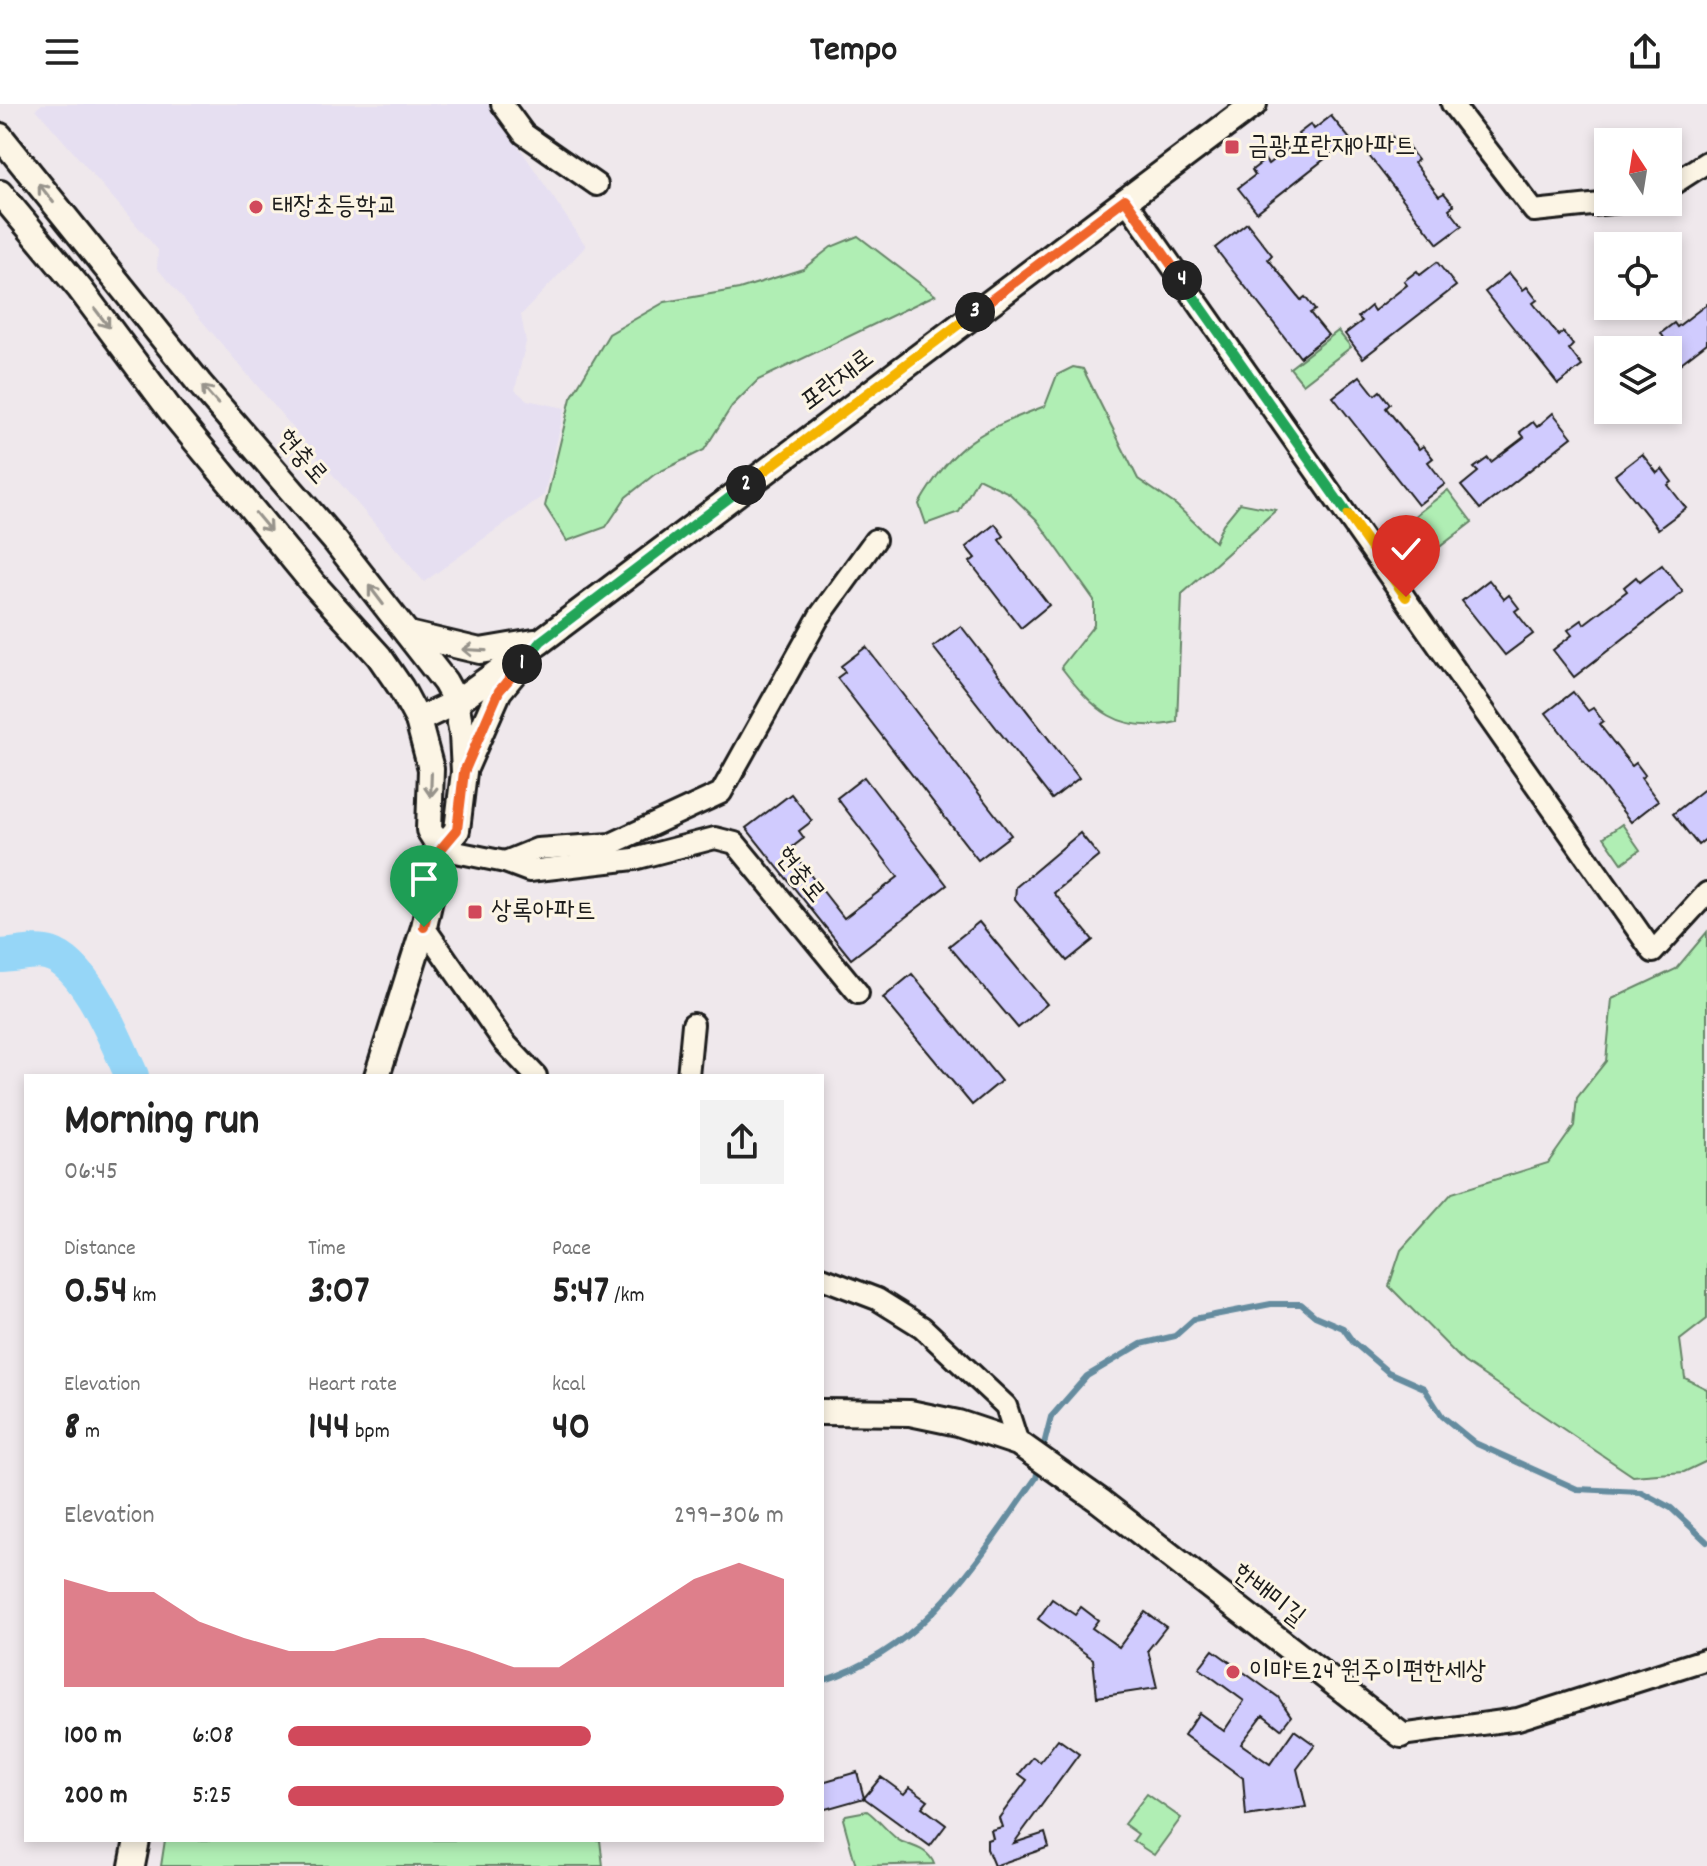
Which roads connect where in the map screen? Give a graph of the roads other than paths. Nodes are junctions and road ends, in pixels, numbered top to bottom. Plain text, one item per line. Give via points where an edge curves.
1 (502, 104) edge
2 (1254, 104) edge
3 (1464, 108) edge
4 (0, 136) edge
5 (1707, 162) edge
6 (1682, 178) edge
7 (597, 185) dead end
8 (0, 193) edge
9 (1125, 199) junction
10 (1594, 205) edge
11 (105, 268) junction
12 (80, 289) junction
13 (875, 540) dead end
14 (408, 634) junction
15 (541, 641) junction
16 (456, 702) junction
17 (418, 720) junction
18 (464, 772) junction
19 (441, 849) junction
20 (505, 862) junction
21 (1707, 893) edge
22 (424, 927) junction
23 (858, 993) dead end
24 (693, 1024) dead end
25 (378, 1074) edge
26 (534, 1074) edge
27 (688, 1074) edge
28 (824, 1279) edge
29 (824, 1412) edge
30 (1022, 1446) junction
31 (1707, 1659) edge
32 (1401, 1735) joint
33 (137, 1842) edge
34 (132, 1866) edge

1 - 7 street via 524,134
2 - 9 street, 포란재로
3 - 10 street via 1534,211
11 -> 4 street, 현충로
5 - 6 street
8 - 12 street, 현충로
9 - 15 street, 포란재로
9 - 21 street via 1653,952
11 - 12 street
14 -> 11 street, 현충로
12 -> 17 street, 현충로 via 171,411 379,656
13 - 20 street via 819,617 721,793 611,844 537,849
15 -> 14 street via 480,651
14 - 16 street, 현충로
15 - 16 street, 포란재로
15 - 18 street via 499,691
16 - 17 street, 포란재로
16 - 18 street, 현충로
17 -> 19 street, 현충로 via 431,769 429,830
18 - 19 street, 현충로 via 457,830
19 - 20 street, 현충로
19 - 22 street, 현충로
20 - 23 street, 현충로 via 529,871 572,868 715,838 735,843
22 - 25 street, 현충로
22 - 26 street via 504,1042
24 - 27 street
28 - 30 street via 877,1299 922,1327 1006,1406
29 - 30 street via 910,1413
30 - 32 street, 한배미길
31 - 32 street via 1518,1719
33 - 34 street

